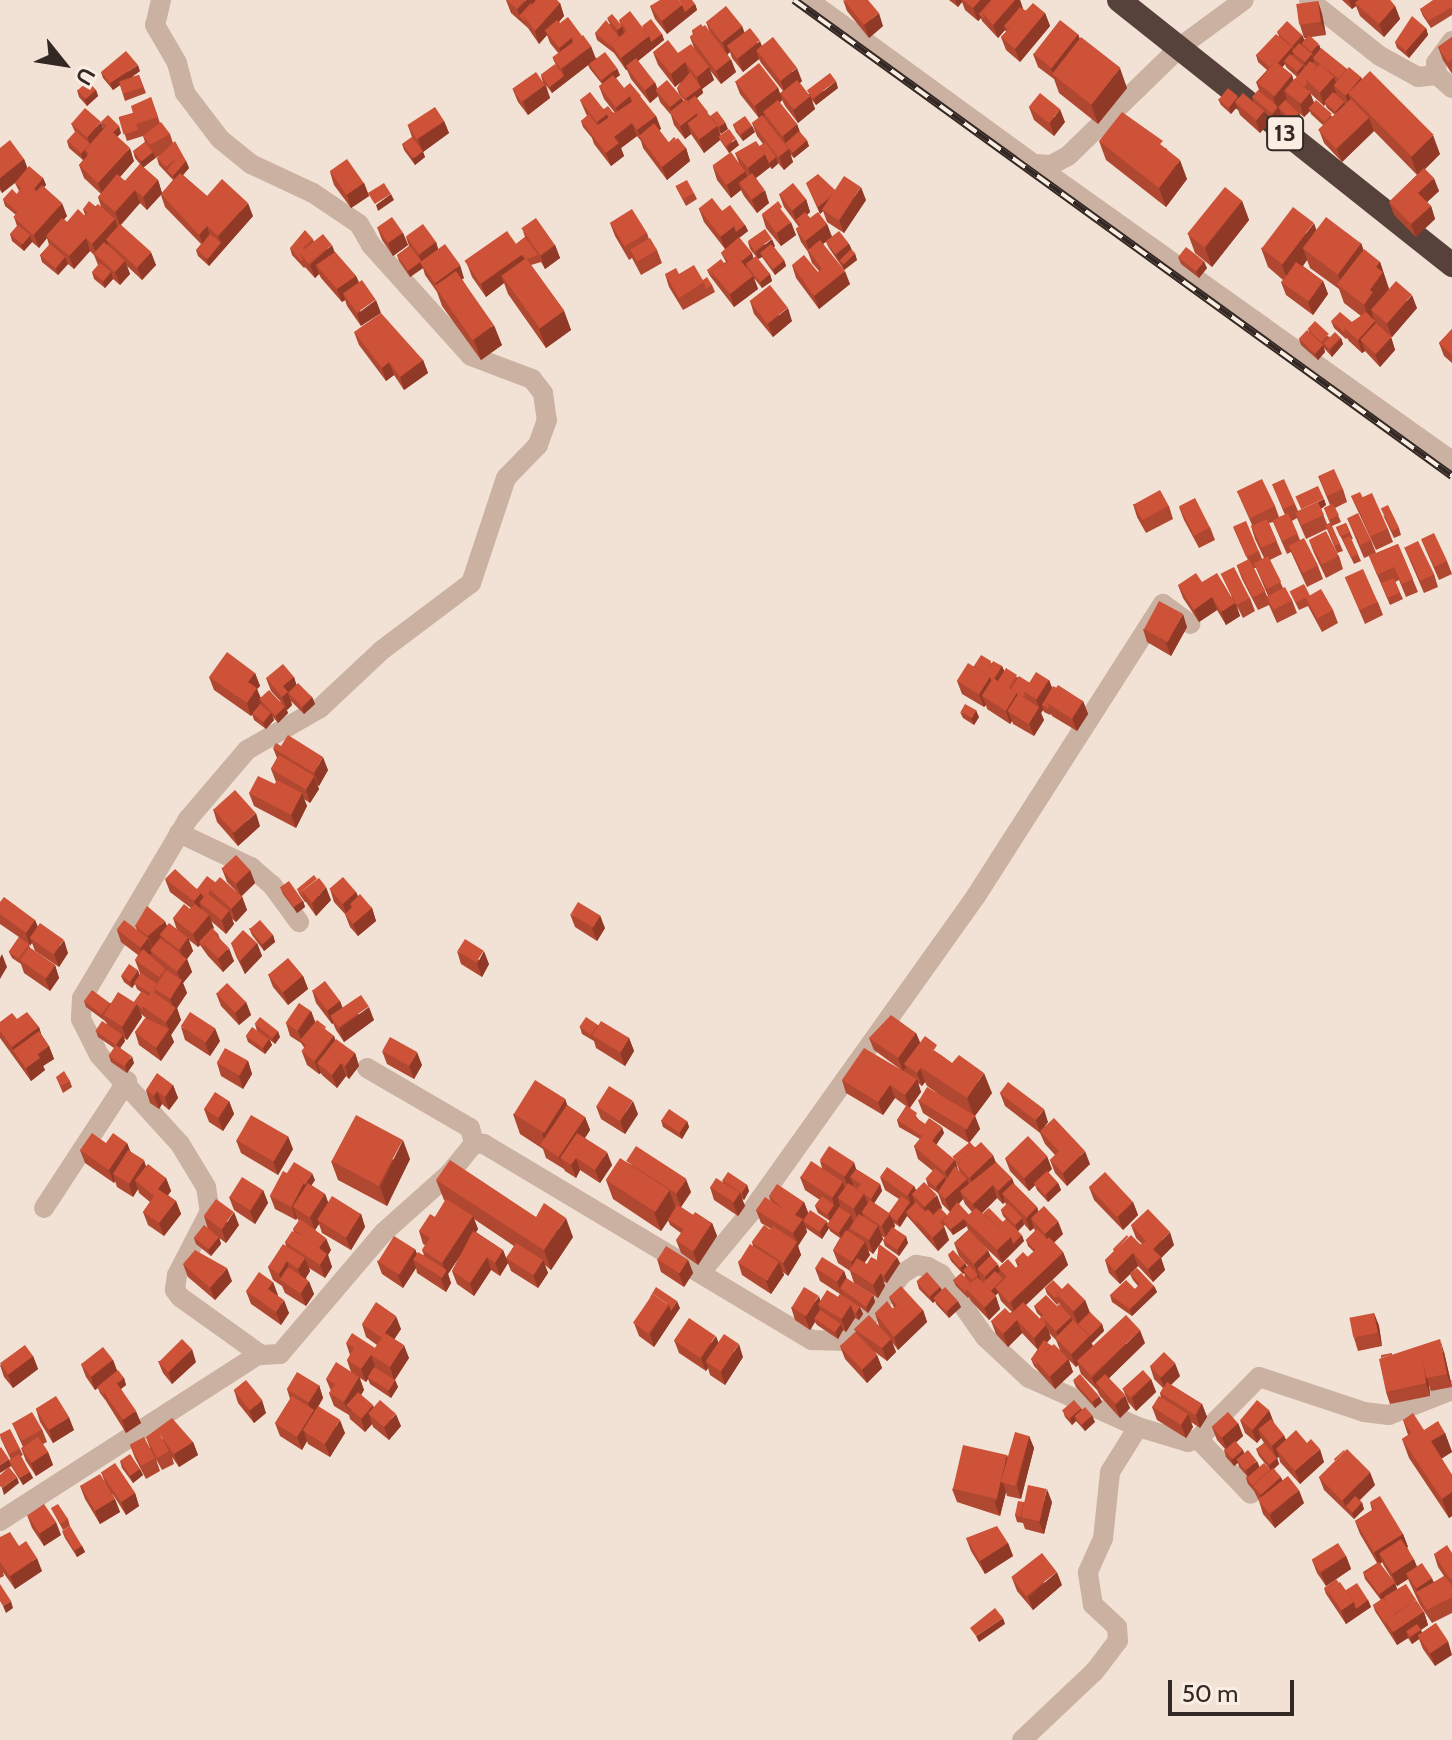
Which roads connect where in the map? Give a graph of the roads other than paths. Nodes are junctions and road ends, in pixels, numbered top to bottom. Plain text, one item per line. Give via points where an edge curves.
1 (161, 0) edge
2 (808, 0) edge
3 (1119, 0) edge
4 (1244, 0) edge
5 (1309, 0) edge
6 (1452, 41) edge
7 (1180, 47) junction
8 (1444, 81) edge
9 (1034, 164) junction
10 (1452, 265) edge
11 (1452, 461) edge
12 (1191, 624) dead end
13 (179, 833) junction
14 (299, 922) dead end
15 (367, 1068) dead end
16 (127, 1081) junction
17 (474, 1143) junction
18 (44, 1208) dead end
19 (701, 1272) junction
20 (259, 1354) junction
21 (1452, 1390) edge
22 (1138, 1427) junction
23 (1198, 1439) junction
24 (1251, 1494) edge
25 (0, 1521) edge
26 (1022, 1740) edge

1 - 13 street via 155,25 177,63 185,93 220,139 251,164 313,193 359,224 371,245 471,356 532,379 543,393 547,420 538,445 506,478 471,583 382,650 320,708 257,740
2 - 9 street
3 - 7 highway, 13
4 - 7 street
5 - 8 street via 1380,56 1418,77
6 - 8 street via 1440,53
7 - 9 street via 1068,156 1051,165
7 - 10 highway, 13
9 - 11 street
12 - 19 street via 1163,604 976,896 750,1213
13 - 14 street via 251,867
13 - 16 street via 82,998 81,1019 90,1040
15 - 17 street via 470,1128
16 - 18 street
16 - 20 street via 180,1144 210,1203 175,1290
17 - 19 street via 503,1152
17 - 20 street via 450,1173 384,1232 286,1349
19 - 22 street via 780,1323 826,1343 856,1333 902,1274 922,1265 941,1274 985,1337 1029,1378
20 - 25 street
21 - 23 street via 1389,1415 1353,1409 1259,1377
22 - 23 street via 1188,1442
22 - 26 street via 1110,1472 1103,1539 1088,1572 1093,1605 1117,1627 1118,1641 1088,1679
23 - 24 street

